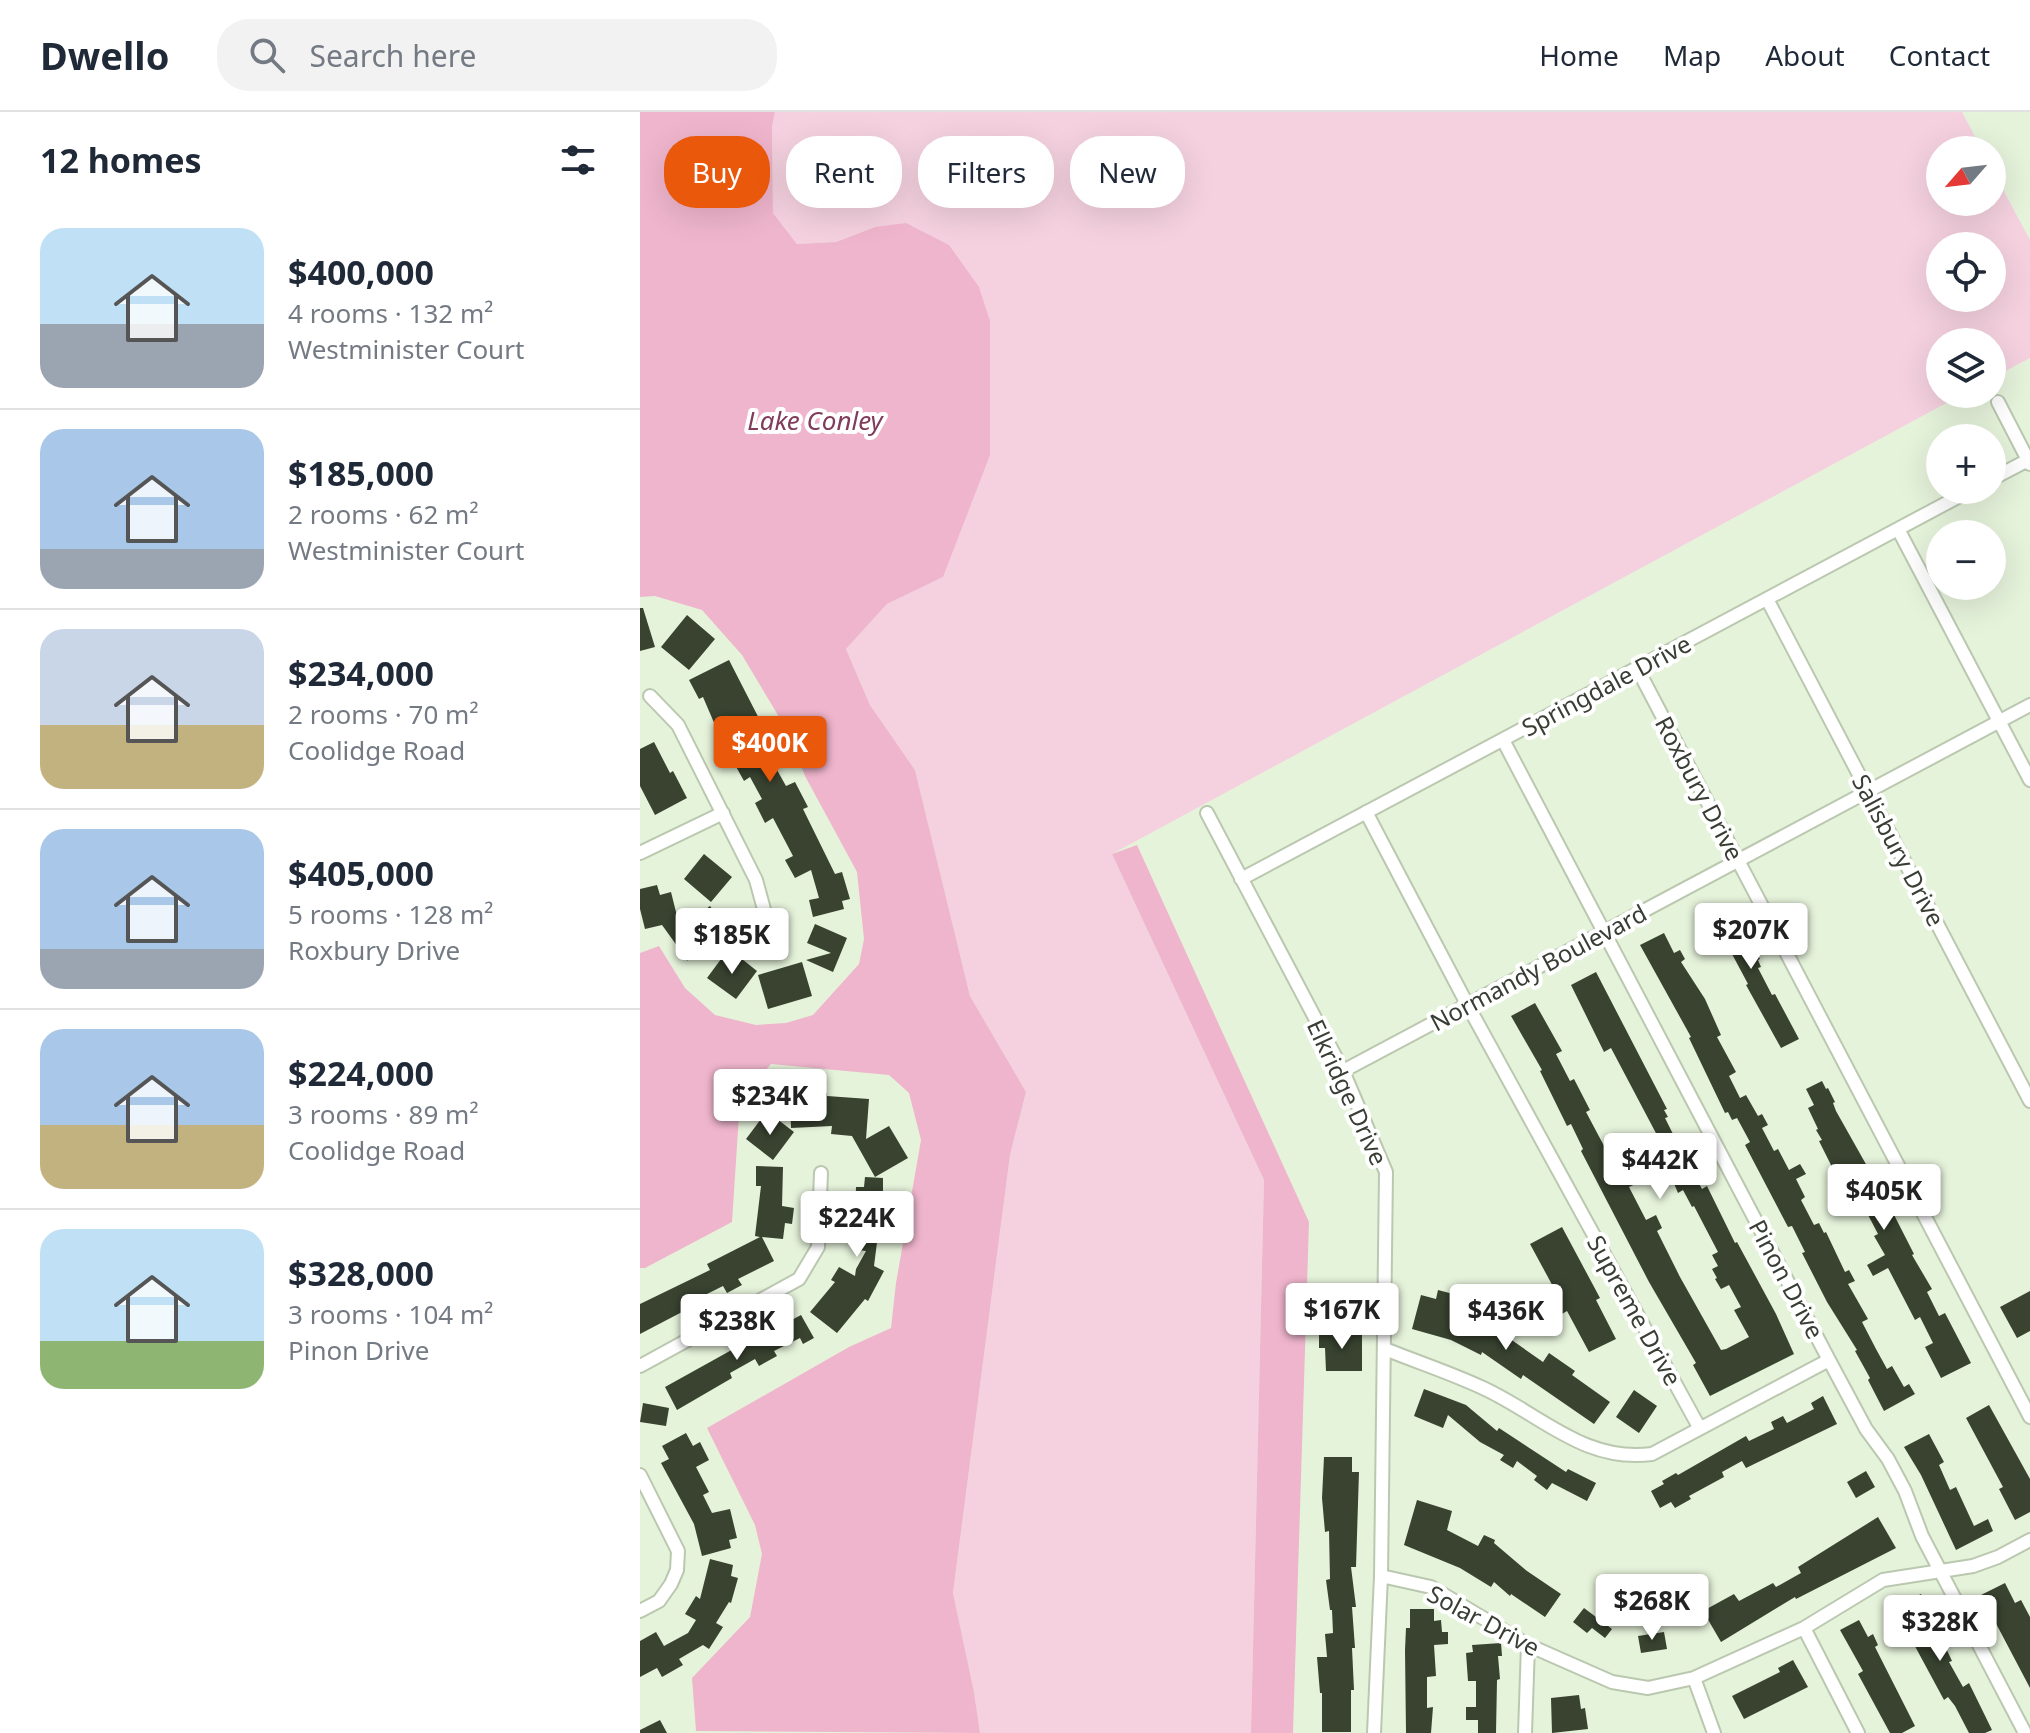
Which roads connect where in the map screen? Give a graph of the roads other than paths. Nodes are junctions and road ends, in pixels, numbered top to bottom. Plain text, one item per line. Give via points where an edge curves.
1 (2001, 408) edge
2 (2029, 462) edge
3 (2006, 473) edge
4 (1945, 504) edge
5 (1898, 529) junction
6 (1767, 599) junction
7 (1637, 668) junction
8 (650, 696) dead end
9 (2030, 705) edge
10 (2000, 722) junction
11 (1503, 740) junction
12 (2030, 780) edge
13 (1868, 792) junction
14 (1366, 812) junction
15 (723, 813) junction
16 (1207, 813) dead end
17 (640, 853) edge
18 (1738, 861) junction
19 (1241, 879) junction
20 (768, 924) dead end
21 (1605, 932) junction
22 (1467, 1004) junction
23 (1343, 1071) junction
24 (2030, 1101) edge
25 (821, 1173) dead end
26 (1385, 1349) junction
27 (1829, 1360) junction
28 (640, 1366) edge
29 (2030, 1417) edge
30 (1699, 1427) junction
31 (640, 1475) edge
32 (2030, 1540) edge
33 (1940, 1570) junction
34 (1381, 1576) junction
35 (640, 1611) edge
36 (1804, 1628) junction
37 (1528, 1645) junction
38 (1694, 1678) junction
39 (1374, 1733) edge
40 (1525, 1733) edge
41 (1714, 1733) edge
42 (1858, 1733) edge
43 (2025, 1733) edge

1 - 2 street
2 - 3 street
4 - 5 street, Springdale Drive
5 - 6 street, Springdale Drive
5 - 10 street
6 - 7 street, Springdale Drive
6 - 13 street, Salisbury Drive
7 - 11 street, Springdale Drive
7 - 18 street, Roxbury Drive
8 - 15 street via 678,725
9 - 10 street, Normandy Boulevard
10 - 12 street
10 - 13 street, Normandy Boulevard
11 - 14 street, Springdale Drive
11 - 21 street, Pinon Drive
13 - 18 street, Normandy Boulevard
13 - 24 street, Salisbury Drive
14 - 19 street, Springdale Drive
14 - 22 street, Supreme Drive
15 - 17 street
15 - 20 street via 756,880
16 - 19 street, Elkridge Drive
18 - 21 street, Normandy Boulevard
18 - 29 street, Roxbury Drive
19 - 23 street, Elkridge Drive
21 - 22 street, Normandy Boulevard
21 - 27 street, Pinon Drive
22 - 23 street, Normandy Boulevard
22 - 30 street, Supreme Drive
23 - 26 street, Elkridge Drive via 1386,1172
25 - 28 street via 818,1247 799,1279
26 - 30 street via 1484,1388 1589,1448 1652,1454
26 - 34 street, Elkridge Drive
27 - 30 street
27 - 33 street, Pinon Drive via 1900,1480
31 - 35 street via 678,1551 671,1584 659,1601
32 - 33 street, Solar Drive via 1973,1566
33 - 36 street, Solar Drive via 1883,1580
33 - 43 street, Pinon Drive
34 - 37 street, Solar Drive via 1431,1587
34 - 39 street, Elkridge Drive
36 - 38 street, Solar Drive
36 - 42 street
37 - 38 street, Solar Drive via 1612,1682 1648,1688
37 - 40 street
38 - 41 street

